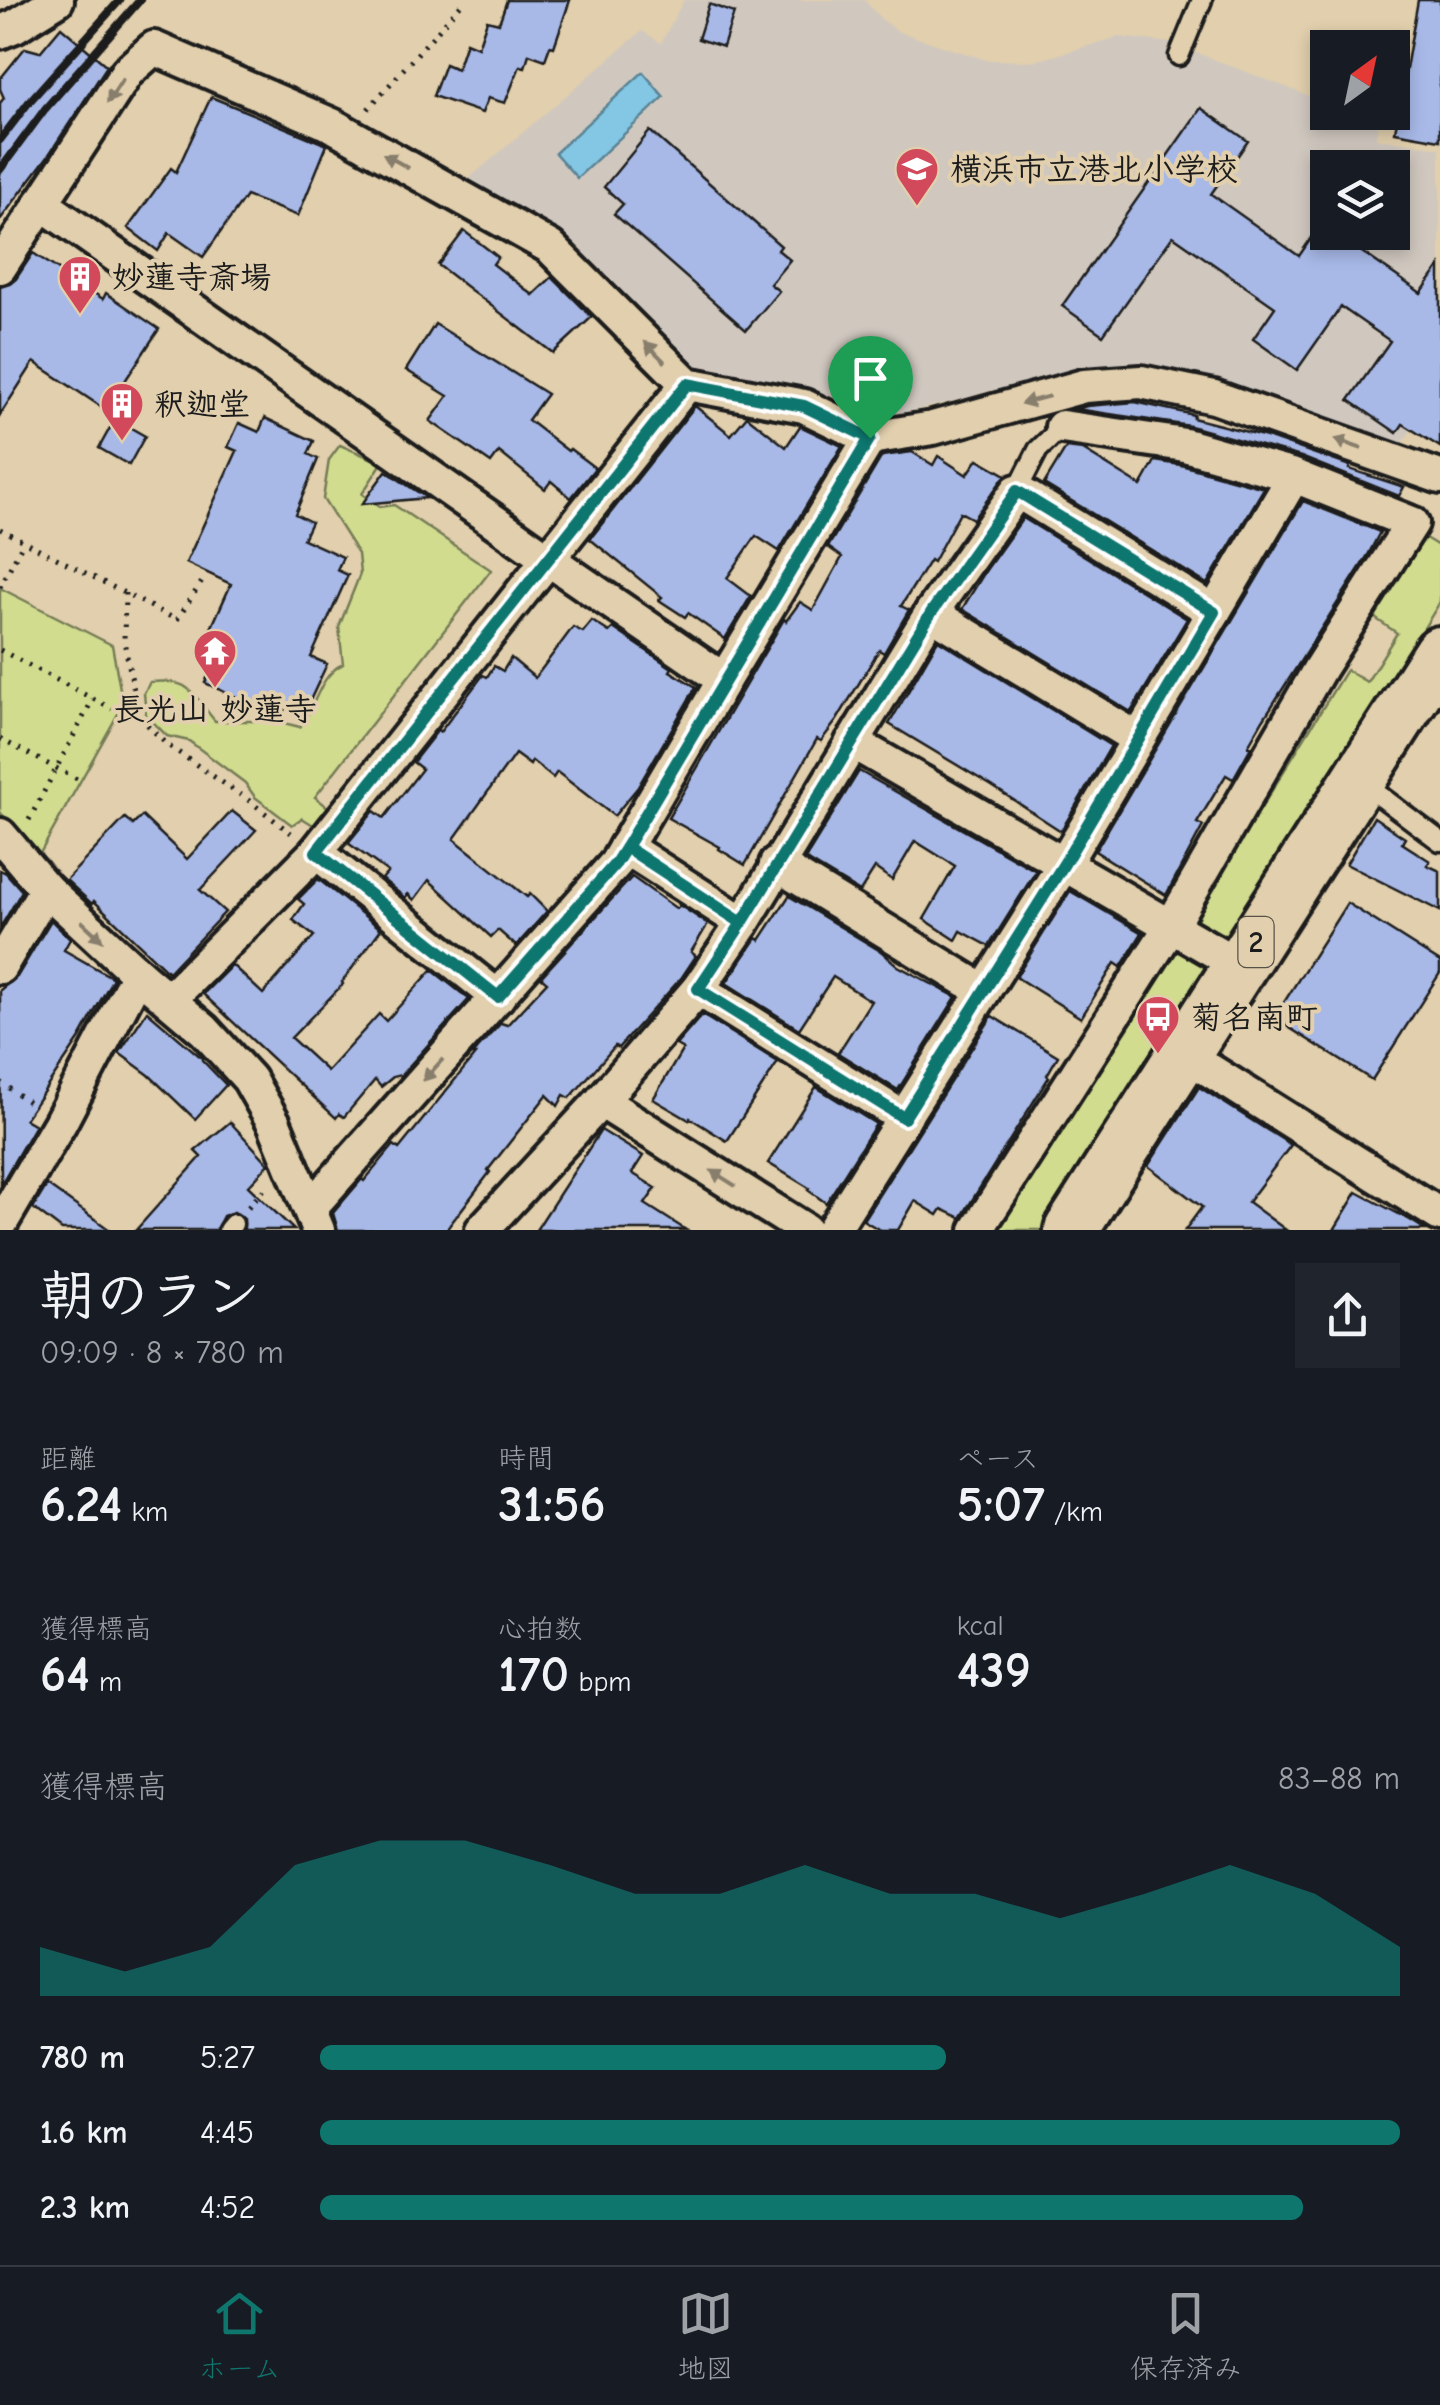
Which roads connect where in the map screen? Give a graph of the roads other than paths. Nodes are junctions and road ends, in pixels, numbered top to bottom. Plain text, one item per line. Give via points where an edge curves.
1 (57, 0) edge
2 (1202, 0) edge
3 (0, 32) edge
4 (1179, 56) dead end
5 (41, 203) junction
6 (0, 267) edge
7 (687, 384) junction
8 (1062, 427) joint
9 (870, 438) junction
10 (1294, 476) junction
11 (1440, 477) edge
12 (1017, 491) junction
13 (548, 559) junction
14 (1214, 612) junction
15 (931, 613) junction
16 (1440, 653) edge
17 (724, 680) junction
18 (1138, 739) junction
19 (852, 742) junction
20 (1359, 780) junction
21 (11, 834) edge
22 (1440, 841) edge
23 (626, 847) junction
24 (316, 852) junction
25 (776, 864) junction
26 (1064, 864) junction
27 (46, 889) junction
28 (742, 923) junction
29 (1171, 926) junction
30 (1240, 966) junction
31 (0, 968) edge
32 (138, 974) junction
33 (698, 989) junction
34 (984, 991) junction
35 (498, 997) junction
36 (169, 1000) junction
37 (1184, 1054) junction
38 (601, 1101) junction
39 (904, 1118) junction
40 (1440, 1214) edge
41 (314, 1219) edge
42 (0, 1224) edge
43 (488, 1228) edge
44 (805, 1230) edge
45 (833, 1230) edge
46 (977, 1230) edge
47 (1071, 1230) edge

1 - 3 street
2 - 4 lane
5 - 6 street
7 -> 5 street via 550,247 346,134 154,48 127,72
5 - 13 street
7 - 9 street via 804,406
7 - 13 street
8 - 10 street via 1185,445
8 - 12 lane via 1038,450
11 -> 9 street via 1214,397 1141,382 1084,386 933,428
9 - 17 street
10 - 14 street
10 - 29 street via 1412,523
12 - 14 street
12 - 15 street
13 - 17 street
13 - 24 street
14 - 18 street
15 - 18 street
15 - 19 street
16 - 20 main road, 2
17 - 23 street
18 - 26 street
19 - 25 street
19 - 26 street
20 - 22 lane
20 - 30 main road, 2
21 - 27 street
23 - 28 street
23 - 35 street
24 - 35 street
24 - 36 street
25 - 28 street
25 - 34 street
26 - 29 street
26 - 34 street
27 - 31 street
27 -> 32 street
28 - 33 street
29 - 30 street
29 - 46 street
30 - 37 main road, 2
32 - 36 street
32 - 42 street
33 - 38 street
33 - 39 street
34 - 39 street
35 -> 41 street
36 - 41 street via 249,1079
37 - 40 street
37 - 47 main road, 2
38 - 43 street
44 -> 38 street
39 - 45 street

